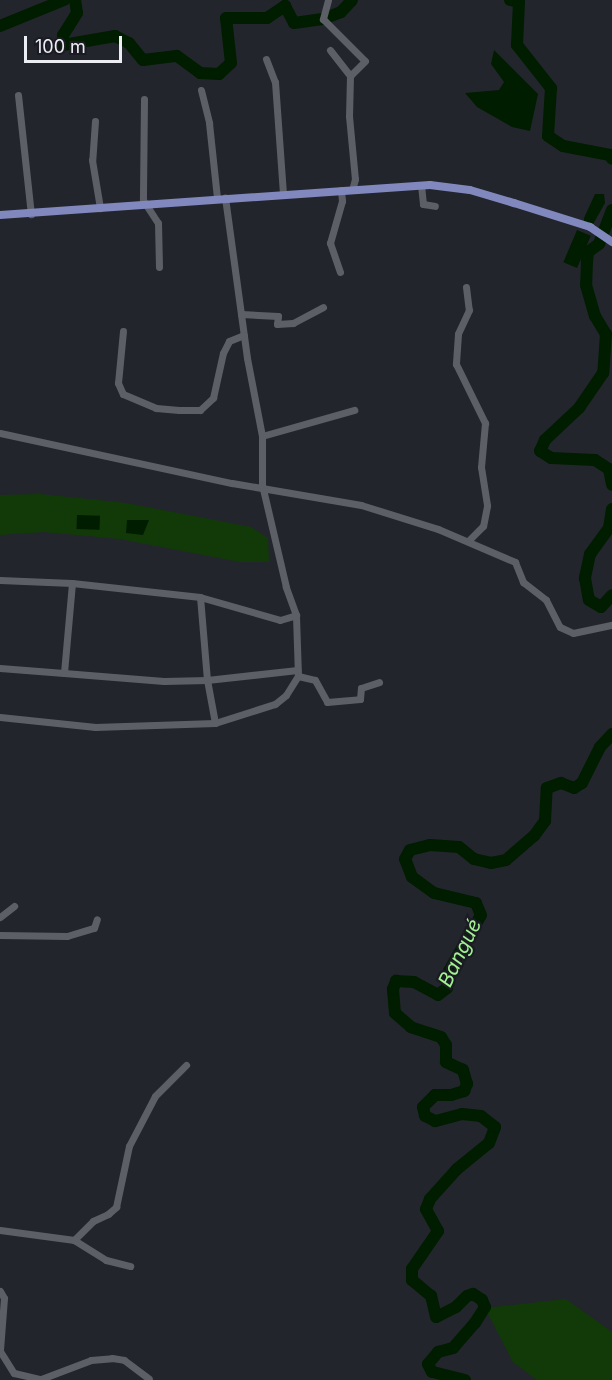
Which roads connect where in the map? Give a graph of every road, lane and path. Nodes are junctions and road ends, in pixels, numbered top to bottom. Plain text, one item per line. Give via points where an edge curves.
1 (328, 0) edge
2 (330, 50) dead end
3 (266, 59) dead end
4 (350, 76) junction
5 (201, 90) dead end
6 (18, 95) dead end
7 (144, 99) dead end
8 (95, 121) dead end
9 (421, 185) junction
10 (341, 190) junction
11 (352, 190) junction
12 (283, 194) junction
13 (221, 198) junction
14 (435, 206) dead end
15 (144, 207) junction
16 (100, 208) junction
17 (31, 214) junction
18 (0, 215) edge
19 (612, 242) edge
20 (159, 267) dead end
21 (340, 272) dead end
22 (466, 287) dead end
23 (323, 307) dead end
24 (242, 314) junction
25 (123, 331) dead end
26 (244, 335) junction
27 (354, 410) dead end
28 (0, 433) edge
29 (262, 436) junction
30 (262, 485) junction
31 (469, 540) junction
32 (0, 580) edge
33 (72, 583) junction
34 (201, 597) junction
35 (296, 615) junction
36 (612, 625) edge
37 (0, 668) edge
38 (64, 673) junction
39 (298, 673) junction
40 (207, 680) junction
41 (379, 682) dead end
42 (0, 717) edge
43 (214, 723) junction
44 (14, 906) dead end
45 (0, 917) edge
46 (97, 920) dead end
47 (0, 935) edge
48 (186, 1065) dead end
49 (0, 1230) edge
50 (74, 1240) junction
51 (130, 1266) dead end
52 (0, 1292) edge
53 (0, 1350) edge
54 (149, 1379) edge

1 - 4 street via 323,19 365,61
2 - 4 street
3 - 12 street via 275,82
4 - 11 street via 355,178
5 - 13 street
6 - 17 street
7 - 15 street
8 - 16 street via 92,160
9 - 11 main road
9 - 14 street via 423,204
9 - 19 main road via 470,190 590,227
10 - 11 main road
10 - 12 main road
10 - 21 street via 342,201 330,243
12 - 13 main road
13 - 15 main road
13 - 24 street
15 - 16 main road
15 - 20 street via 158,223
16 - 17 main road
17 - 18 main road
22 - 31 street via 469,310 458,334 456,364 485,423 481,466 487,506 483,526
23 - 24 street via 293,323 277,324 278,316
24 - 26 street
25 - 26 street via 118,383 123,394 156,408 179,410 200,410 213,398 223,353 229,341
26 - 29 street
27 - 29 street
28 - 30 street via 232,483
29 - 30 street
30 - 31 street via 360,505
30 - 35 street
31 - 36 street via 515,562 524,582 546,600 560,627 573,633
32 - 33 street
33 - 34 street
33 - 38 street
34 - 35 street via 280,620
34 - 40 street
35 - 39 street
37 - 38 street
38 - 40 street via 164,681
39 - 40 street
39 - 41 street via 315,680 327,702 360,699 361,688
39 - 43 street via 286,695 275,704
40 - 43 street
42 - 43 street via 94,727
44 - 45 street
46 - 47 street via 94,928 67,936
48 - 50 street via 155,1096 129,1146 116,1207 93,1221
49 - 50 street
50 - 51 street via 106,1260
52 - 53 street via 4,1298
53 - 54 street via 14,1373 41,1379 91,1360 112,1358 124,1360

